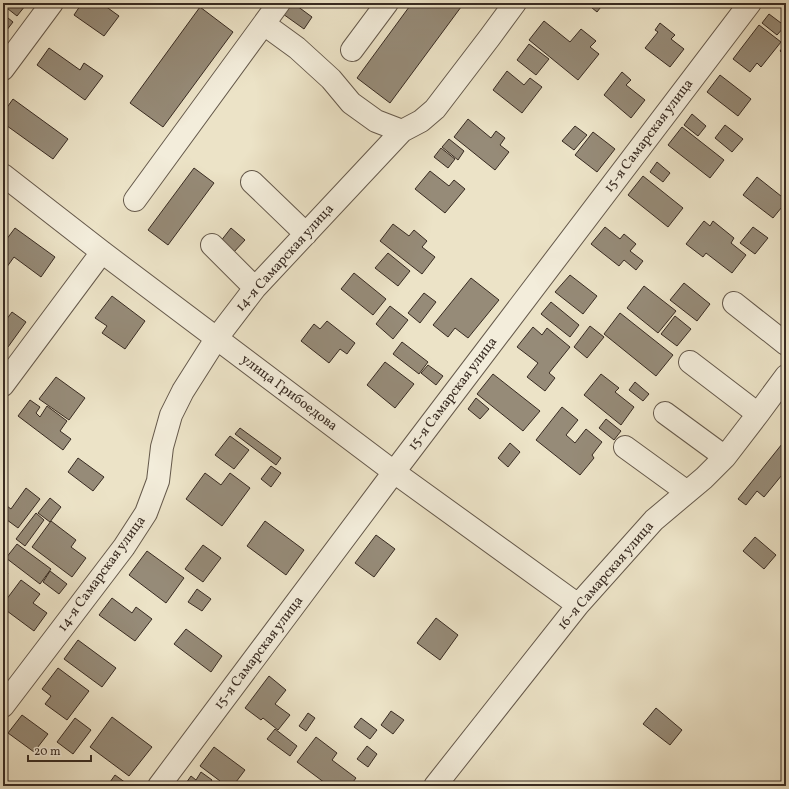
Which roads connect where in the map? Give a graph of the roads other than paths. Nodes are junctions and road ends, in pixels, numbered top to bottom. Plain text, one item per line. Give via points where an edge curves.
1 (52, 3) edge
2 (279, 3) edge
3 (387, 3) edge
4 (750, 3) edge
5 (513, 4) edge
6 (264, 24) junction
7 (352, 50) dead end
8 (3, 69) edge
9 (402, 131) junction
10 (3, 175) edge
11 (252, 182) dead end
12 (135, 200) dead end
13 (306, 234) junction
14 (212, 245) dead end
15 (102, 252) junction
16 (255, 288) junction
17 (734, 303) dead end
18 (216, 338) junction
19 (786, 344) edge
20 (690, 362) dead end
21 (786, 376) edge
22 (3, 385) edge
23 (665, 412) dead end
24 (758, 414) junction
25 (624, 447) dead end
26 (725, 456) junction
27 (394, 472) junction
28 (688, 492) junction
29 (578, 605) junction
30 (3, 706) edge
31 (159, 786) edge
32 (435, 786) edge

1 - 8 street
2 - 6 street
3 - 7 street
4 - 27 street, 15-я Самарская улица
5 - 9 street, 14-я Самарская улица via 434,109 421,121
6 - 9 street via 331,79 351,103 376,121
6 - 12 street
9 - 13 street, 14-я Самарская улица
10 - 15 street, улица Грибоедова
11 - 13 street
13 - 16 street, 14-я Самарская улица
14 - 16 street
15 - 18 street, улица Грибоедова
15 - 22 street
16 - 18 street, 14-я Самарская улица
17 - 19 street
18 - 27 street, улица Грибоедова
18 - 30 street, 14-я Самарская улица via 171,415 162,447 158,481 146,513 124,547
20 - 24 street
21 - 24 street, 16-я Самарская улица
23 - 26 street
24 - 26 street, 16-я Самарская улица
25 - 28 street
26 - 28 street, 16-я Самарская улица
27 - 29 street, улица Грибоедова
27 - 31 street, 15-я Самарская улица
28 - 29 street, 16-я Самарская улица via 654,520
29 - 32 street, 16-я Самарская улица

